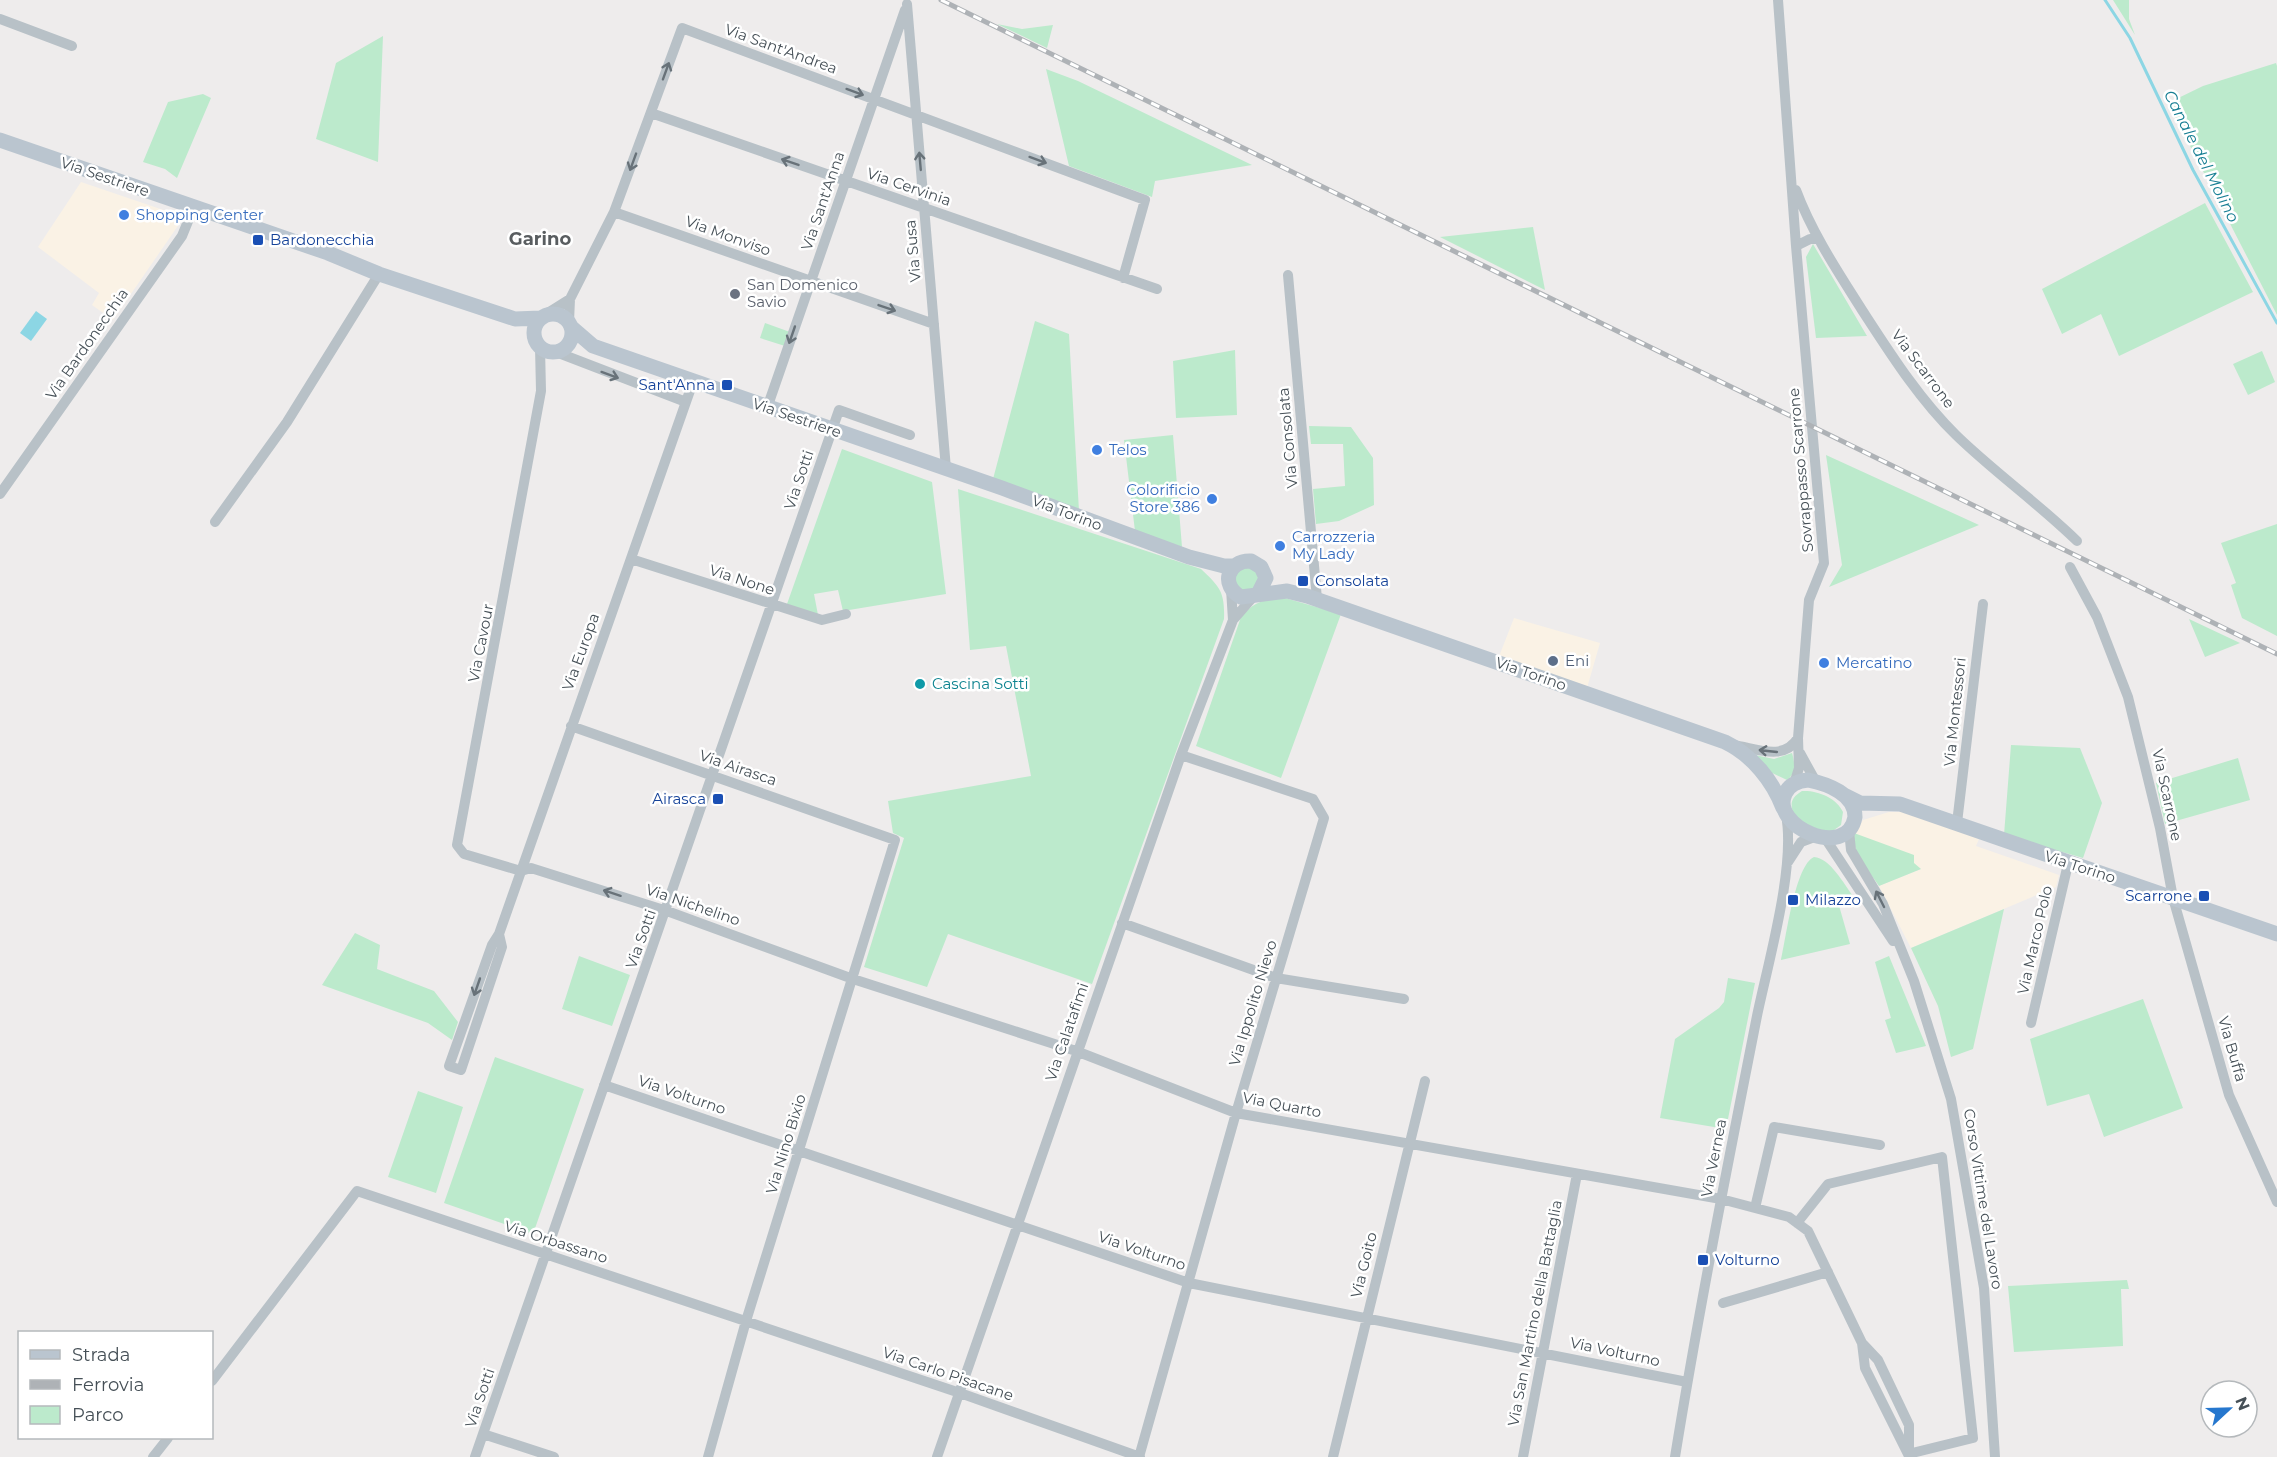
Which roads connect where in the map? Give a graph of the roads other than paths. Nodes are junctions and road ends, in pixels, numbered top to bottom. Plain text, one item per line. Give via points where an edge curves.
1 (1778, 0) edge
2 (903, 2) edge
3 (0, 19) edge
4 (72, 46) dead end
5 (874, 99) junction
6 (651, 113) junction
7 (916, 115) junction
8 (0, 140) edge
9 (1791, 179) junction
10 (846, 181) junction
11 (924, 208) junction
12 (193, 209) junction
13 (615, 212) junction
14 (1818, 239) junction
15 (1796, 249) junction
16 (380, 274) junction
17 (1288, 275) dead end
18 (1124, 278) junction
19 (811, 281) junction
20 (1157, 289) dead end
21 (570, 299) junction
22 (542, 317) junction
23 (515, 319) junction
24 (934, 324) junction
25 (570, 325) junction
26 (593, 346) junction
27 (549, 348) junction
28 (693, 382) junction
29 (686, 402) junction
30 (767, 408) junction
31 (832, 430) junction
32 (910, 435) dead end
33 (946, 469) junction
34 (1002, 488) joint
35 (0, 494) edge
36 (215, 522) dead end
37 (2077, 541) dead end
38 (631, 559) junction
39 (1201, 561) junction
40 (1234, 566) junction
41 (2070, 567) dead end
42 (1264, 572) junction
43 (1230, 586) junction
44 (1287, 591) junction
45 (1256, 596) junction
46 (1317, 599) junction
47 (1983, 604) dead end
48 (771, 606) junction
49 (846, 614) dead end
50 (1233, 620) junction
51 (571, 726) junction
52 (1798, 738) junction
53 (1732, 745) junction
54 (1800, 753) junction
55 (1181, 755) junction
56 (1765, 774) junction
57 (712, 775) junction
58 (1816, 782) junction
59 (1793, 785) junction
60 (1844, 795) junction
61 (1882, 805) junction
62 (1784, 812) junction
63 (1957, 824) junction
64 (1851, 827) junction
65 (1821, 837) junction
66 (895, 840) joint
67 (2067, 864) junction
68 (1786, 865) junction
69 (521, 871) junction
70 (2173, 898) junction
71 (667, 911) junction
72 (1122, 922) junction
73 (499, 934) junction
74 (2277, 934) edge
75 (1902, 954) junction
76 (1276, 978) junction
77 (854, 979) junction
78 (1404, 999) dead end
79 (2031, 1023) dead end
80 (1076, 1052) junction
81 (1425, 1081) dead end
82 (604, 1085) junction
83 (1236, 1113) junction
84 (1409, 1144) junction
85 (1880, 1145) dead end
86 (800, 1151) junction
87 (1577, 1174) junction
88 (1721, 1199) junction
89 (2277, 1202) edge
90 (1755, 1208) junction
91 (1797, 1223) junction
92 (1017, 1226) junction
93 (545, 1254) junction
94 (1828, 1272) junction
95 (1189, 1283) junction
96 (1723, 1303) dead end
97 (1366, 1318) junction
98 (746, 1321) junction
99 (1544, 1352) junction
100 (213, 1380) edge
101 (1687, 1382) junction
102 (960, 1393) junction
103 (483, 1434) junction
104 (166, 1439) edge
105 (1909, 1455) edge
106 (153, 1457) edge
107 (475, 1457) edge
108 (554, 1457) edge
109 (708, 1457) edge
110 (937, 1457) edge
111 (1139, 1457) edge
112 (1333, 1457) edge
113 (1522, 1457) edge
114 (1675, 1457) edge
115 (1995, 1457) edge

1 - 9 street, Via Scarrone
2 - 5 street, Via Sant'Anna
2 - 7 street, Via Susa
3 - 4 street
6 -> 5 street, Via Sant'Andrea via 682,28
5 - 7 street, Via Sant'Andrea
5 - 10 street, Via Sant'Anna
10 -> 6 street, Via Cervinia
6 -> 13 street, Via Sant'Andrea
11 -> 7 street, Via Susa
7 -> 18 street, Via Sant'Andrea via 1145,200
8 - 12 main road, Via Sestriere
9 - 14 street, Via Scarrone
9 - 15 street, Via Scarrone
10 - 11 street, Via Cervinia
10 - 19 street, Via Sant'Anna
11 - 18 street, Via Cervinia
11 - 24 street, Via Susa
12 - 16 main road, Via Sestriere
12 - 35 street, Via Bardonecchia via 182,236
13 - 19 street, Via Monviso
13 - 21 street, Via Sant'Andrea
14 - 15 street via 1810,239
14 - 37 street, Via Scarrone via 1892,357 1941,418 1997,473
15 - 52 street, Sovrappasso Scarrone via 1824,541 1824,563 1809,600
16 - 23 main road, Via Sestriere
16 - 36 street via 286,422
17 - 46 street, Via Consolata
18 - 20 street, Via Cervinia
19 -> 24 street, Via Monviso
19 -> 30 street, Via Sant'Anna
21 - 22 street
21 - 25 street
22 - 23 main road
22 - 25 main road via 561,315
22 - 27 main road via 535,325
23 - 27 main road
24 - 33 street, Via Susa
25 - 26 main road
25 - 27 main road via 570,343
26 - 27 main road
26 - 28 main road, Via Sestriere
27 -> 29 street
27 - 69 street, Via Cavour via 457,845 464,854
28 - 29 street, Via Europa
28 - 30 main road, Via Sestriere
29 - 38 street, Via Europa
30 - 31 main road, Via Sestriere
31 - 32 street via 839,410
31 - 33 main road, Via Sestriere
31 - 48 street, Via Sotti
33 - 34 main road, Via Sestriere
34 - 39 main road, Via Torino
38 - 48 street, Via None
38 - 51 street, Via Europa
39 - 40 main road, Via Torino
39 - 43 main road, Via Torino
40 - 42 main road, Via Torino via 1251,561
40 - 43 main road
41 - 70 street, Via Scarrone via 2097,617 2128,697 2158,816
42 - 44 main road, Via Torino
42 - 45 main road via 1265,584
43 - 45 main road, Via Torino via 1241,597
43 - 50 street, Via Calatafimi
44 - 45 main road, Via Torino
44 - 46 main road, Via Torino
45 - 50 street, Via Calatafimi
46 - 53 main road, Via Torino
47 - 63 street, Via Montessori
48 - 49 street, Via None via 822,620
48 - 57 street, Via Sotti
50 - 55 street, Via Calatafimi
51 - 57 street, Via Airasca
51 - 69 street, Via Europa
52 -> 53 street via 1789,748 1773,753
52 - 54 street, Sovrappasso Scarrone
53 - 56 main road, Via Torino
54 - 58 street
54 - 59 street
55 - 72 street, Via Calatafimi
55 - 76 street, Via Ippolito Nievo via 1313,799 1324,818
56 - 59 main road
56 - 62 main road
57 - 66 street, Via Airasca
57 - 71 street, Via Sotti
58 - 59 main road via 1808,780
58 - 60 main road
59 - 62 main road via 1784,798
60 - 61 main road, Via Torino
60 - 64 main road via 1854,807
61 - 63 main road, Via Torino via 1900,804
61 - 64 main road
62 - 65 main road via 1795,825
62 - 68 street, Via Vernea via 1788,828
63 - 67 main road, Via Torino
64 - 65 main road via 1840,837
75 -> 64 street via 1883,904 1851,850
65 - 68 street via 1801,842
65 - 75 street
66 - 77 street, Via Nino Bixio
67 - 70 main road, Via Torino
67 - 79 street, Via Marco Polo
68 - 88 street, Via Vernea
71 -> 69 street, Via Nichelino via 531,867
69 - 73 street, Via Europa
70 - 74 main road, Via Torino
70 - 89 street, Via Buffa via 2229,1095
71 - 77 street, Via Nichelino
71 - 82 street, Via Sotti
72 - 76 street
72 - 80 street, Via Calatafimi
73 -> 73 street, Via Europa via 449,1066 461,1070 502,947
75 - 115 street, Corso Vittime del Lavoro via 1934,1038 1964,1161 1983,1288
76 - 78 street
76 - 83 street, Via Ippolito Nievo
77 - 80 street, Via Quarto
77 - 86 street, Via Nino Bixio
80 - 83 street, Via Quarto
80 - 92 street, Via Calatafimi
81 - 84 street, Via Goito
82 - 86 street, Via Volturno
82 - 93 street, Via Sotti
83 - 84 street, Via Quarto
83 - 95 street, Via Ippolito Nievo
84 - 87 street, Via Quarto
84 - 97 street, Via Goito
85 - 90 street via 1774,1127
86 - 92 street, Via Volturno
86 - 98 street, Via Nino Bixio
87 - 88 street, Via Quarto
87 - 99 street, Via San Martino della Battaglia
88 - 90 street, Via Quarto
88 - 101 street, Via Vernea
90 - 91 street, Via Quarto via 1790,1217
91 - 94 street via 1808,1231
91 - 105 street via 1828,1184 1942,1157 1973,1438
92 - 95 street, Via Volturno
92 - 102 street, Via Calatafimi
93 - 98 street, Via Orbassano
93 - 100 street, Via Orbassano via 357,1191
93 - 103 street, Via Sotti
94 - 96 street
94 - 105 street via 1862,1343 1865,1368
95 - 97 street, Via Volturno
95 - 111 street, Via Ippolito Nievo
97 - 99 street, Via Volturno
97 - 112 street, Via Goito
98 - 102 street, Via Carlo Pisacane
98 - 109 street, Via Nino Bixio
99 - 101 street, Via Volturno
99 - 113 street, Via San Martino della Battaglia
101 - 114 street, Via Vernea
102 - 110 street, Via Calatafimi
102 - 111 street, Via Carlo Pisacane
103 - 107 street, Via Sotti
103 - 108 street
104 - 106 street

